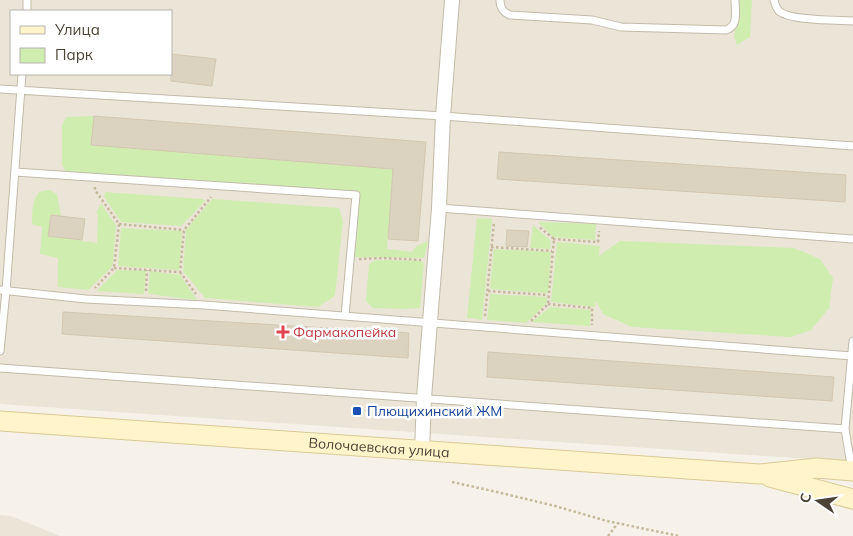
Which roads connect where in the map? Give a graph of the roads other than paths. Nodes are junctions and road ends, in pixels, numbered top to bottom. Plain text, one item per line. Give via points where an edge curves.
1 (452, 0) edge
2 (500, 0) edge
3 (734, 0) edge
4 (774, 0) edge
5 (853, 21) edge
6 (22, 75) edge
7 (0, 89) edge
8 (21, 90) junction
9 (444, 116) junction
10 (853, 146) edge
11 (15, 172) junction
12 (439, 208) junction
13 (853, 239) edge
14 (3, 290) edge
15 (345, 316) junction
16 (430, 323) junction
17 (853, 342) edge
18 (0, 351) edge
19 (852, 356) edge
20 (0, 368) edge
21 (424, 398) junction
22 (0, 421) edge
23 (845, 429) junction
24 (422, 451) junction
25 (852, 462) edge
26 (759, 474) junction
27 (853, 499) edge

1 - 9 street
2 - 3 lane via 502,9 510,15 592,20 621,27 726,30 735,22
4 - 5 lane via 779,11 793,17
6 - 8 lane
7 - 8 lane
8 - 9 lane
8 - 11 lane
9 - 10 lane
9 - 12 street
11 - 14 lane
11 - 15 lane via 356,195
12 - 13 lane
12 - 16 street
14 - 15 lane via 86,299
14 - 18 lane
15 - 16 lane
16 - 19 lane
16 - 21 street
17 - 19 lane
19 - 23 lane
20 - 21 lane
21 - 23 lane
21 - 24 street
22 - 24 street, Волочаевская улица
23 - 25 lane
24 - 26 street, Волочаевская улица
25 - 26 street, Волочаевская улица
26 - 27 street, Волочаевская улица

